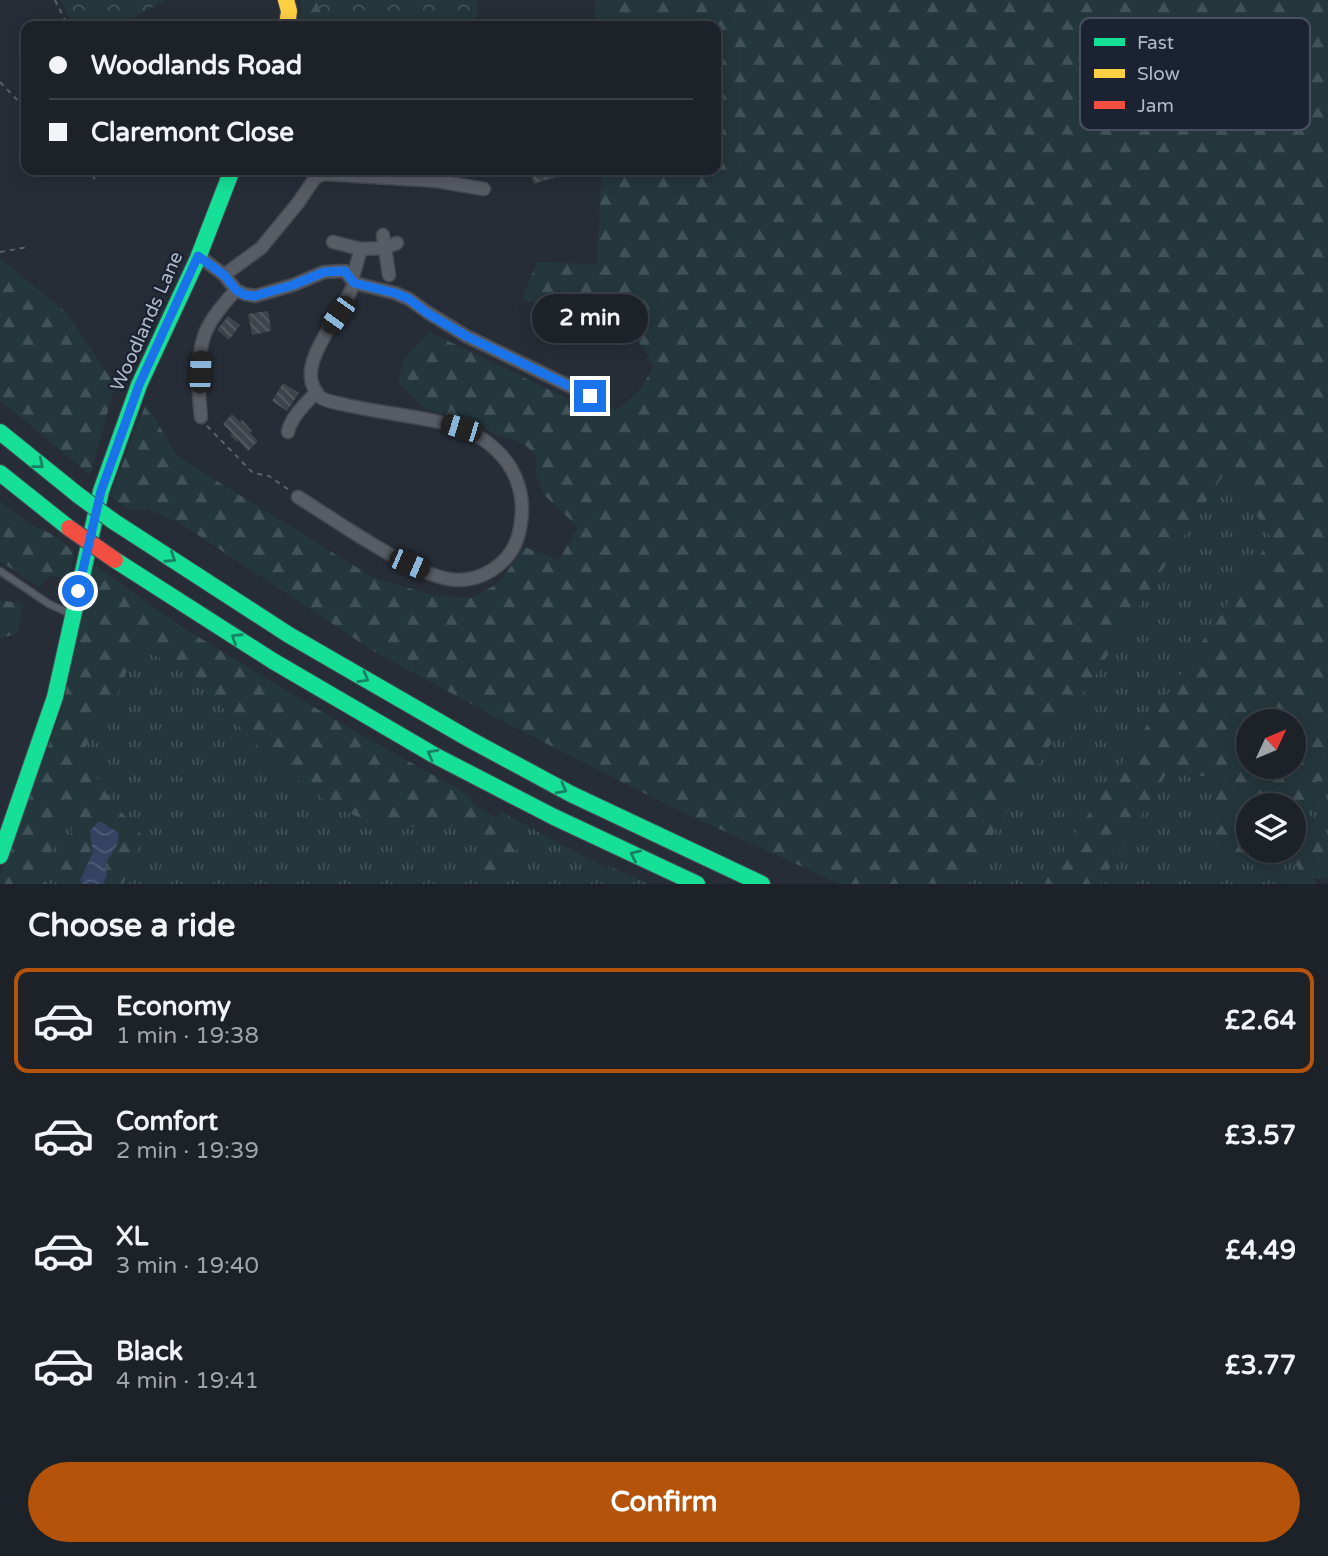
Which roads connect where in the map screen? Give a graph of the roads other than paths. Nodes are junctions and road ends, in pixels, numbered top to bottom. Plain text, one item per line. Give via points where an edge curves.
1 (286, 0) edge
2 (288, 21) edge
3 (230, 175) edge
4 (314, 175) edge
5 (349, 175) edge
6 (484, 189) dead end
7 (333, 242) dead end
8 (361, 249) junction
9 (198, 256) junction
10 (224, 275) junction
11 (389, 275) dead end
12 (353, 281) junction
13 (236, 290) junction
14 (316, 392) junction
15 (590, 396) dead end
16 (201, 417) road end
17 (0, 432) edge
18 (288, 432) dead end
19 (0, 473) edge
20 (298, 497) road end
21 (0, 571) edge
22 (73, 614) junction
23 (0, 856) edge
24 (697, 884) edge
25 (762, 884) edge

1 - 2 main road
3 - 9 main road, Woodlands Lane
4 - 10 street via 261,248
5 - 6 street
7 - 8 street
8 - 11 street via 388,242
8 - 12 street
9 - 10 street
9 - 22 main road, Woodlands Lane via 139,385 101,491
10 - 13 street
12 - 13 street via 345,271 324,272 255,296
12 - 14 street via 351,293 317,352 311,370
12 - 15 street via 409,299 466,336
13 - 16 street via 208,326 201,344
14 - 18 street
14 - 20 street via 334,402 440,422 479,437 508,462 516,477 523,508 521,523 508,557 494,570 457,580 409,564
17 -> 25 main road, bridge via 113,521 289,635 571,794
24 -> 19 main road, bridge via 434,755 273,662 115,560
21 - 22 lane via 49,604
22 - 23 main road, Woodlands Lane via 55,697

